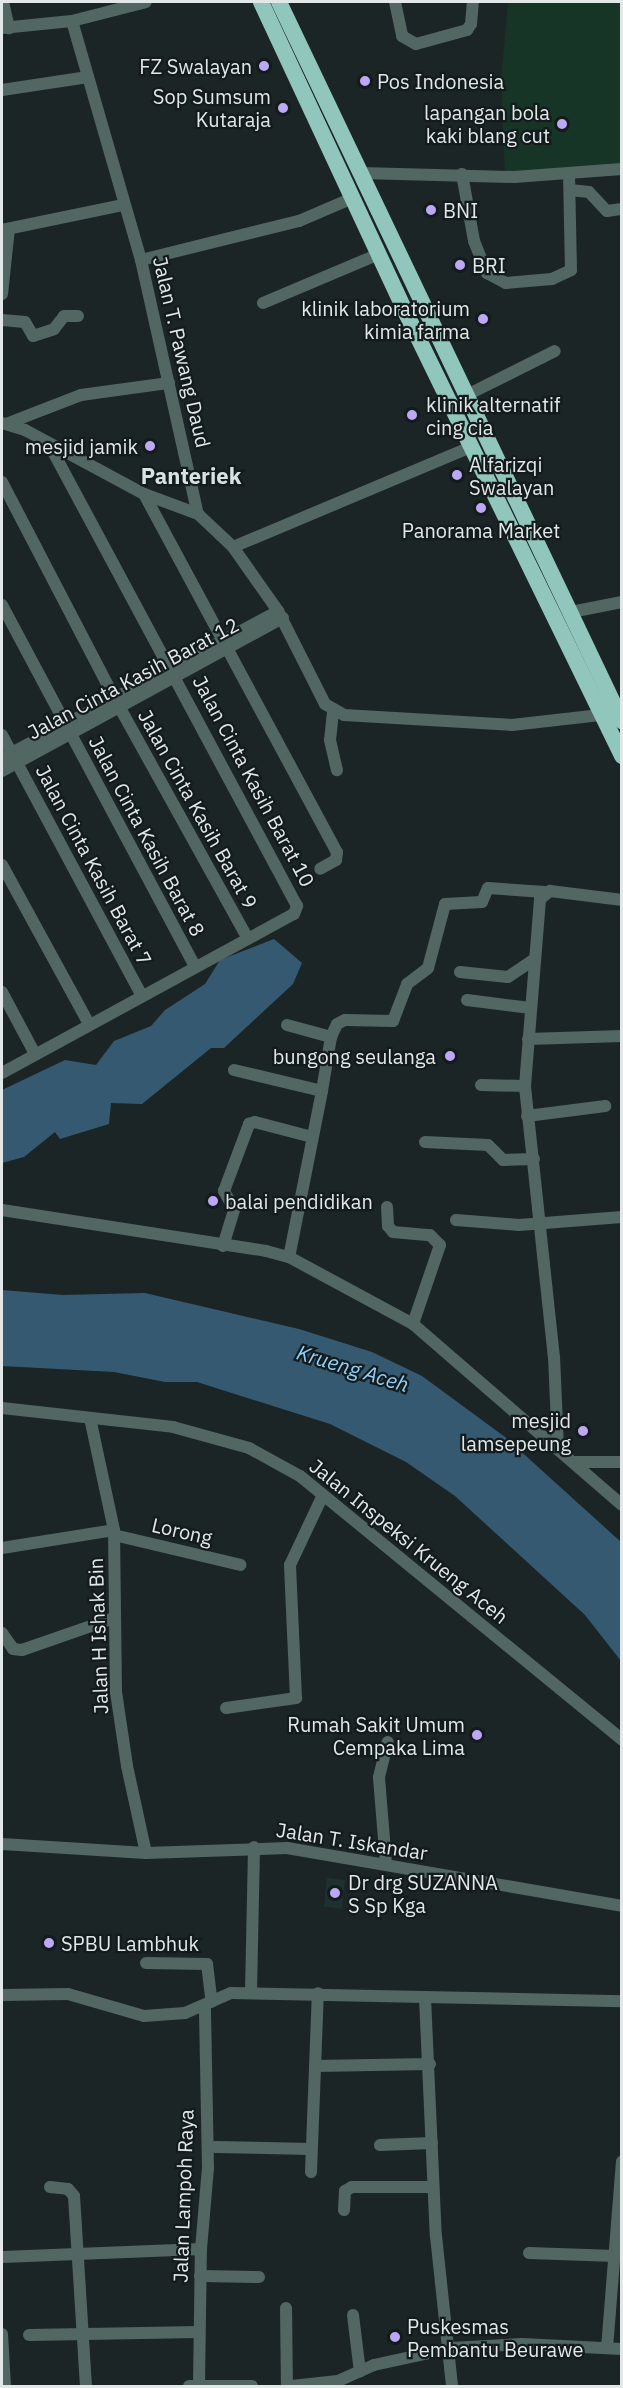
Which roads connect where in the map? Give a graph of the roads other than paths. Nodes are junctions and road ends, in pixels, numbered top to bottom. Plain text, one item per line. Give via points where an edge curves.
1 (3, 2) edge
2 (146, 2) edge
3 (395, 2) edge
4 (473, 2) edge
5 (273, 8) edge
6 (72, 21) junction
7 (5, 28) edge
8 (88, 77) junction
9 (2, 90) edge
10 (621, 169) edge
11 (361, 172) junction
12 (462, 174) junction
13 (569, 175) junction
14 (570, 190) junction
15 (353, 198) junction
16 (123, 205) junction
17 (621, 209) edge
18 (5, 229) edge
19 (379, 254) junction
20 (141, 260) junction
21 (2, 294) edge
22 (263, 303) dead end
23 (78, 316) dead end
24 (2, 320) edge
25 (555, 351) dead end
26 (169, 383) junction
27 (467, 395) junction
28 (4, 423) edge
29 (49, 444) junction
30 (471, 447) junction
31 (2, 482) edge
32 (144, 494) junction
33 (198, 514) junction
34 (233, 547) junction
35 (621, 602) edge
36 (2, 605) edge
37 (571, 612) junction
38 (280, 614) junction
39 (225, 645) junction
40 (173, 673) junction
41 (117, 703) junction
42 (333, 712) junction
43 (600, 715) junction
44 (621, 721) edge
45 (68, 729) junction
46 (2, 735) edge
47 (621, 756) edge
48 (10, 758) edge
49 (337, 770) dead end
50 (2, 771) edge
51 (2, 865) edge
52 (320, 869) dead end
53 (545, 892) junction
54 (621, 900) edge
55 (248, 939) junction
56 (533, 960) junction
57 (195, 967) junction
58 (460, 972) dead end
59 (2, 992) edge
60 (142, 996) junction
61 (467, 1000) dead end
62 (530, 1008) junction
63 (88, 1024) junction
64 (287, 1025) dead end
65 (621, 1036) edge
66 (331, 1037) junction
67 (528, 1039) junction
68 (35, 1054) junction
69 (234, 1070) dead end
70 (2, 1073) edge
71 (481, 1085) dead end
72 (525, 1086) junction
73 (322, 1091) junction
74 (605, 1106) dead end
75 (527, 1116) junction
76 (312, 1137) junction
77 (425, 1142) dead end
78 (534, 1159) junction
79 (387, 1207) dead end
80 (2, 1210) edge
81 (621, 1216) edge
82 (456, 1220) dead end
83 (540, 1222) junction
84 (224, 1246) junction
85 (289, 1257) junction
86 (413, 1324) junction
87 (2, 1408) edge
88 (90, 1418) junction
89 (558, 1448) junction
90 (574, 1462) junction
91 (621, 1462) edge
92 (322, 1495) junction
93 (621, 1505) edge
94 (114, 1533) junction
95 (2, 1548) edge
96 (241, 1565) dead end
97 (114, 1618) junction
98 (2, 1633) edge
99 (226, 1708) dead end
100 (621, 1740) edge
101 (388, 1742) dead end
102 (2, 1844) edge
103 (254, 1848) junction
104 (147, 1853) junction
105 (386, 1863) junction
106 (621, 1906) edge
107 (146, 1963) dead end
108 (251, 1992) junction
109 (318, 1993) junction
110 (2, 1995) edge
111 (424, 1998) junction
112 (621, 2001) edge
113 (209, 2005) junction
114 (430, 2064) junction
115 (315, 2066) junction
116 (432, 2144) junction
117 (380, 2145) dead end
118 (215, 2147) dead end
119 (311, 2149) junction
120 (621, 2162) edge
121 (310, 2172) dead end
122 (50, 2187) dead end
123 (432, 2187) junction
124 (344, 2210) dead end
125 (201, 2249) junction
126 (529, 2253) dead end
127 (75, 2255) junction
128 (615, 2256) junction
129 (3, 2257) edge
130 (200, 2276) junction
131 (259, 2277) dead end
132 (286, 2308) dead end
133 (353, 2315) dead end
134 (199, 2332) junction
135 (2, 2334) edge
136 (83, 2334) junction
137 (29, 2335) dead end
138 (451, 2348) junction
139 (607, 2348) junction
140 (621, 2349) edge
141 (360, 2372) junction
142 (5, 2386) edge
143 (86, 2386) edge
144 (189, 2386) edge
145 (199, 2386) edge
146 (252, 2386) edge
147 (287, 2386) edge
148 (292, 2386) edge
149 (452, 2386) edge

1 - 7 street
2 - 6 street
3 - 4 street via 402,36 416,44 466,30 471,24
5 - 11 highway
5 - 15 highway
6 - 7 street
6 - 8 street, Jalan T. Pawang Daud
8 - 9 street
8 - 16 street, Jalan T. Pawang Daud
10 - 13 street
11 - 12 street
11 - 27 highway
12 - 13 street
12 - 14 street via 474,241 487,273 506,283 552,279 571,270
13 - 14 street
14 - 17 street via 589,192 607,211
15 - 19 highway
15 - 20 street via 299,221
16 - 18 street
16 - 20 street, Jalan T. Pawang Daud
18 - 21 street
19 - 22 street
19 - 30 highway
20 - 26 street, Jalan T. Pawang Daud
23 - 24 street via 64,316 54,329 33,336 22,321
25 - 27 street
26 - 28 street via 81,395
26 - 33 street, Jalan T. Pawang Daud
27 - 37 highway
28 - 29 street
29 - 32 street
29 - 40 street, Jalan Cinta Kasih Barat 10
30 - 34 street
30 - 43 highway
31 - 41 street, Jalan Cinta Kasih Barat 9
32 - 33 street
32 - 39 street
33 - 34 street
34 - 38 street
35 - 37 street
36 - 45 street, Jalan Cinta Kasih Barat 8
37 - 44 highway
38 - 39 street, Jalan Cinta Kasih Barat 12
38 - 42 street
39 - 40 street, Jalan Cinta Kasih Barat 12
39 - 52 street via 337,852 336,860
40 - 41 street, Jalan Cinta Kasih Barat 12
40 - 55 street, Jalan Cinta Kasih Barat 10 via 297,903 294,914
41 - 45 street, Jalan Cinta Kasih Barat 12
41 - 55 street, Jalan Cinta Kasih Barat 9
42 - 43 street via 512,725
42 - 49 street via 330,740
43 - 47 highway
45 - 48 street, Jalan Cinta Kasih Barat 12
45 - 57 street, Jalan Cinta Kasih Barat 8
46 - 48 street, Jalan Cinta Kasih Barat 7
48 - 50 street, Jalan Cinta Kasih Barat 12
48 - 60 street, Jalan Cinta Kasih Barat 7
51 - 63 street
53 - 54 street
53 - 56 street via 540,899
53 - 66 street via 488,888 482,902 444,904 431,960 426,970 407,984 393,1021 345,1020 337,1024
55 - 57 street
56 - 58 street via 508,977
56 - 62 street
57 - 60 street
59 - 68 street
60 - 63 street
61 - 62 street
62 - 67 street
63 - 68 street
64 - 66 street
65 - 67 street
66 - 73 street
67 - 72 street
68 - 70 street
69 - 73 street
71 - 72 street
72 - 75 street
73 - 76 street
74 - 75 street
75 - 78 street
76 - 84 street via 255,1122 249,1124 224,1191 234,1209
76 - 85 street
77 - 78 street via 488,1145 503,1160
78 - 83 street
79 - 86 street via 388,1226 393,1232 430,1235 440,1245
80 - 84 street
81 - 83 street
82 - 83 street via 510,1225
83 - 89 street
84 - 85 street
85 - 86 street
86 - 89 street
87 - 88 street, Jalan Inspeksi Krueng Aceh
88 - 92 street, Jalan Inspeksi Krueng Aceh via 173,1427 249,1448 300,1476
88 - 94 street, Jalan H Ishak Bin
89 - 90 street
90 - 91 street
90 - 93 street
92 - 99 street via 290,1565 296,1698
92 - 100 street, Jalan Inspeksi Krueng Aceh
94 - 95 street
94 - 96 street, Lorong
94 - 97 street, Jalan H Ishak Bin
97 - 98 street via 22,1650 13,1649
97 - 104 street, Jalan H Ishak Bin via 116,1692 127,1766
101 - 105 street via 379,1777
102 - 104 street, Jalan T. Iskandar
103 - 104 street, Jalan T. Iskandar
103 - 105 street, Jalan T. Iskandar via 287,1848
103 - 108 street
105 - 106 street, Jalan T. Iskandar
107 - 113 street, Jalan Lampoh Raya via 207,1964
108 - 109 street
108 - 113 street via 231,1993
109 - 111 street
109 - 115 street
110 - 113 street via 68,1994 144,2016 173,2015
111 - 112 street
111 - 114 street
113 - 125 street, Jalan Lampoh Raya via 208,2168
114 - 115 street
114 - 116 street
115 - 119 street
116 - 117 street
116 - 123 street
118 - 119 street
119 - 121 street
120 - 128 street
122 - 127 street via 68,2189 74,2196
123 - 124 street via 352,2187 345,2191
123 - 138 street via 441,2295
125 - 127 street
125 - 130 street, Jalan Lampoh Raya
126 - 128 street
127 - 129 street
127 - 136 street
128 - 139 street
130 - 131 street
130 - 134 street, Jalan Lampoh Raya
132 - 147 street
133 - 141 street
134 - 136 street
134 - 145 street, Jalan Lampoh Raya
135 - 142 street
136 - 137 street
136 - 143 street
138 - 139 street via 522,2344
138 - 141 street
138 - 149 street
139 - 140 street
141 - 148 street via 338,2381
144 - 145 street
145 - 146 street

